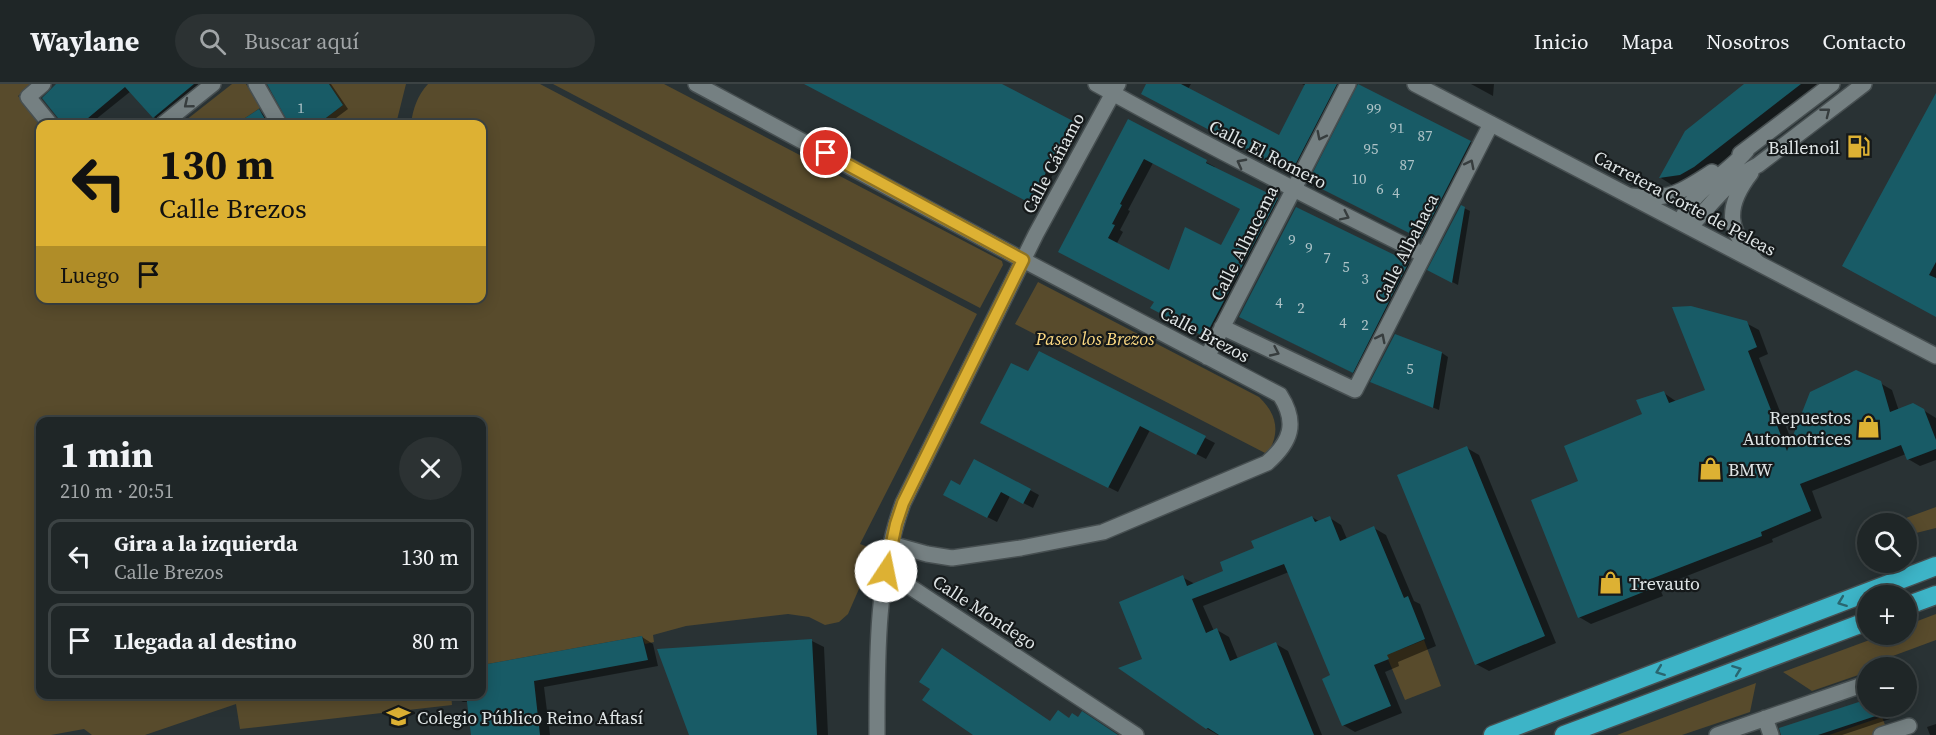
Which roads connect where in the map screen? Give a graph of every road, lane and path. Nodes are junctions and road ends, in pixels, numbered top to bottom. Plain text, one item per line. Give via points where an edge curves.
1 (43, 84) edge
2 (213, 84) edge
3 (256, 84) edge
4 (696, 84) edge
5 (1096, 84) edge
6 (1348, 84) edge
7 (1415, 84) edge
8 (1832, 84) edge
9 (1864, 84) edge
10 (1115, 89) edge
11 (47, 120) edge
12 (168, 120) edge
13 (277, 120) edge
14 (1491, 124) junction
15 (1747, 150) junction
16 (1758, 165) junction
17 (1293, 190) junction
18 (1629, 196) junction
19 (1684, 225) junction
20 (1424, 255) junction
21 (1023, 260) junction
22 (1759, 264) junction
23 (1222, 327) junction
24 (1936, 356) edge
25 (1207, 357) junction
26 (891, 544) junction
27 (1936, 566) edge
28 (886, 571) junction
29 (1936, 595) edge
30 (1917, 602) edge
31 (1857, 625) edge
32 (1857, 687) edge
33 (1765, 718) junction
34 (1909, 726) dead end
35 (877, 735) edge
36 (1136, 735) edge
37 (1493, 735) edge
38 (1564, 735) edge
39 (1717, 735) edge
40 (1771, 735) edge
41 (1881, 735) edge

1 - 11 street via 28,97
2 -> 12 street
3 - 13 street
4 - 21 street, Calle Brezos
5 - 10 street, Calle El Romero
6 -> 17 street, Calle Alhucema
7 - 14 street, Carretera Corte de Peleas
8 - 15 street
16 -> 9 street
17 -> 10 street, Calle El Romero
10 - 21 street, Calle Cáñamo
14 - 18 street, Carretera Corte de Peleas
20 -> 14 street, Calle Albahaca
15 - 18 street via 1685,190 1652,199
15 - 19 street via 1694,198 1684,211
16 - 19 street via 1727,185 1690,226
16 - 22 street via 1735,196 1732,215 1744,248
17 -> 20 street, Calle El Romero
17 - 23 street, Calle Alhucema
18 - 19 street, Carretera Corte de Peleas
19 - 22 street, Carretera Corte de Peleas
23 -> 20 street, Calle Albahaca via 1355,390
21 - 25 street, Calle Brezos
21 - 26 street via 903,503
22 - 24 street, Carretera Corte de Peleas
23 - 25 street, Calle Alhucema
25 - 26 street, Calle Brezos via 1280,395 1286,405 1290,417 1287,440 1267,463 1103,532 952,558
26 - 28 street
27 -> 37 highway
28 - 35 street via 877,639
28 - 36 street, Calle Mondego
29 - 30 highway
38 -> 31 highway
32 - 33 street
33 - 39 street
33 - 40 street
34 - 41 street

